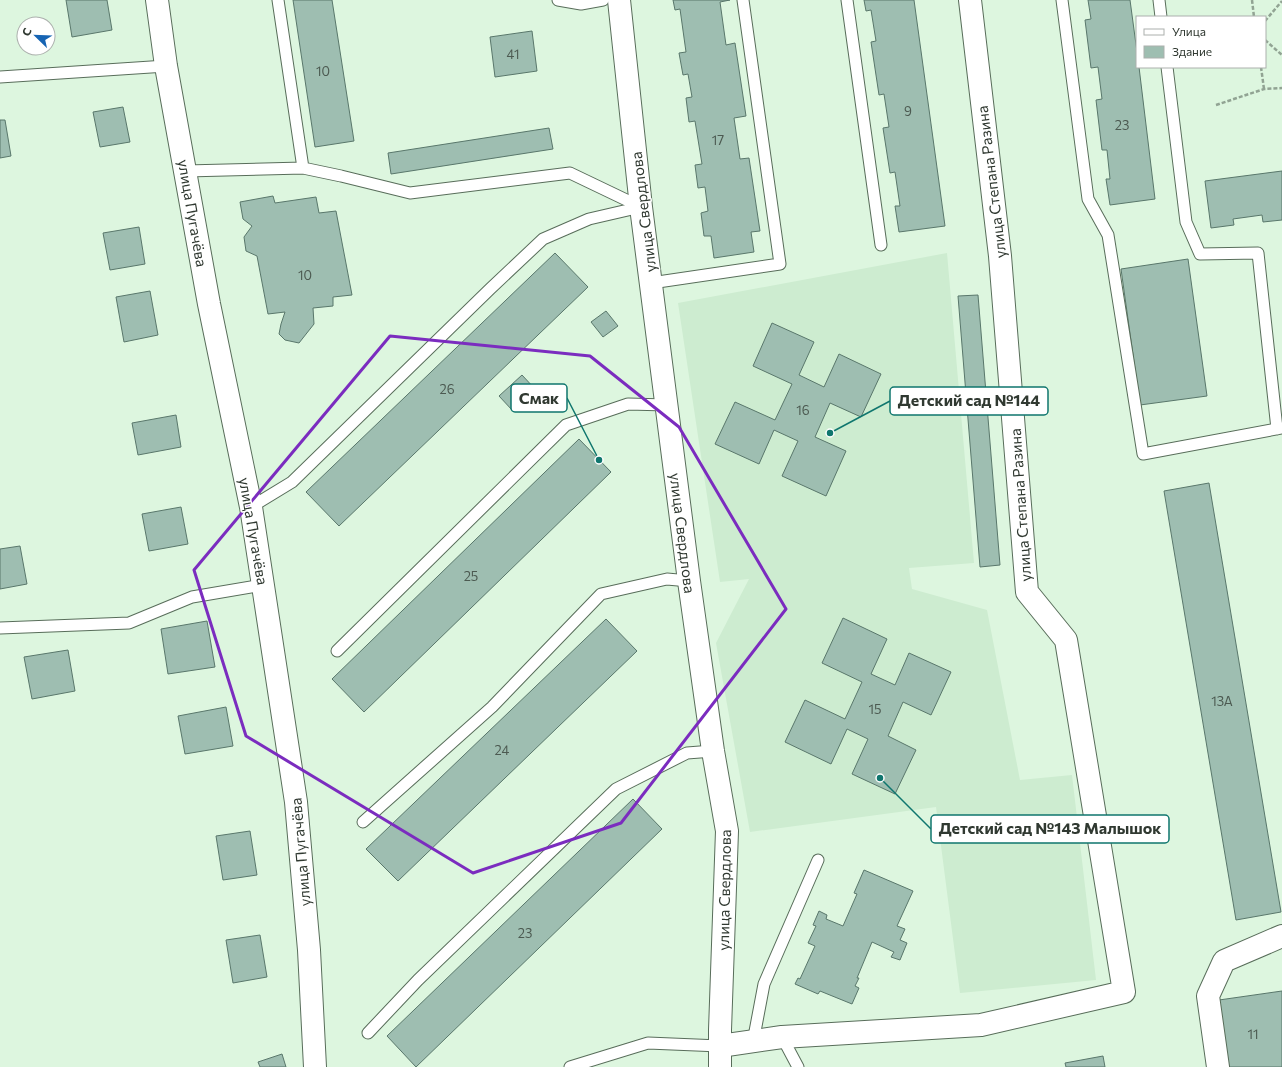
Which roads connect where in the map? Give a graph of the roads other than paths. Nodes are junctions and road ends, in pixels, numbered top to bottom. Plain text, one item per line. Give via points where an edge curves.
1 (157, 0) edge
2 (278, 0) edge
3 (558, 0) edge
4 (604, 0) edge
5 (619, 0) edge
6 (743, 0) edge
7 (847, 0) edge
8 (970, 0) edge
9 (1062, 0) edge
10 (1159, 0) edge
11 (1161, 16) edge
12 (166, 66) junction
13 (1167, 68) edge
14 (0, 78) edge
15 (303, 168) junction
16 (186, 171) junction
17 (641, 207) junction
18 (881, 245) dead end
19 (651, 283) junction
20 (667, 405) junction
21 (1280, 429) edge
22 (251, 507) junction
23 (689, 581) junction
24 (263, 585) junction
25 (0, 628) edge
26 (337, 651) dead end
27 (713, 750) junction
28 (363, 822) dead end
29 (818, 860) dead end
30 (1282, 936) edge
31 (368, 1033) dead end
32 (782, 1037) junction
33 (753, 1042) junction
34 (720, 1057) edge
35 (315, 1067) edge
36 (570, 1067) edge
37 (798, 1067) edge
38 (1218, 1067) edge

1 - 12 street, улица Пугачёва
2 - 15 lane
3 - 4 lane via 581,4
5 - 17 street, улица Свердлова
6 - 19 lane via 780,264
7 - 18 lane
8 - 32 street, улица Степана Разина via 1000,256 1027,592 1066,640 1124,992 981,1025
9 - 21 lane via 1088,199 1108,235 1143,454
10 - 11 lane
12 - 14 lane
12 - 16 street, улица Пугачёва
13 - 21 lane via 1186,222 1200,254 1258,253
15 - 16 lane
15 - 17 lane via 410,193 570,173
16 - 22 street, улица Пугачёва via 209,304
17 - 19 street, улица Свердлова
17 - 22 lane via 589,220 544,239 292,482
19 - 20 street, улица Свердлова
20 - 23 street, улица Свердлова
20 - 26 lane via 628,404 566,425
22 - 24 street, улица Пугачёва
23 - 27 street, улица Свердлова
23 - 28 lane via 666,579 601,594 492,707
24 - 25 lane via 192,597 129,623
24 - 35 street, улица Пугачёва via 296,802 309,950
27 - 31 lane via 687,753 616,790 418,980
27 - 34 street, улица Свердлова via 727,831
29 - 33 lane via 764,984
30 - 38 street via 1224,961 1208,996
32 - 33 street
32 - 37 lane
33 - 34 street
34 - 36 lane via 648,1043

